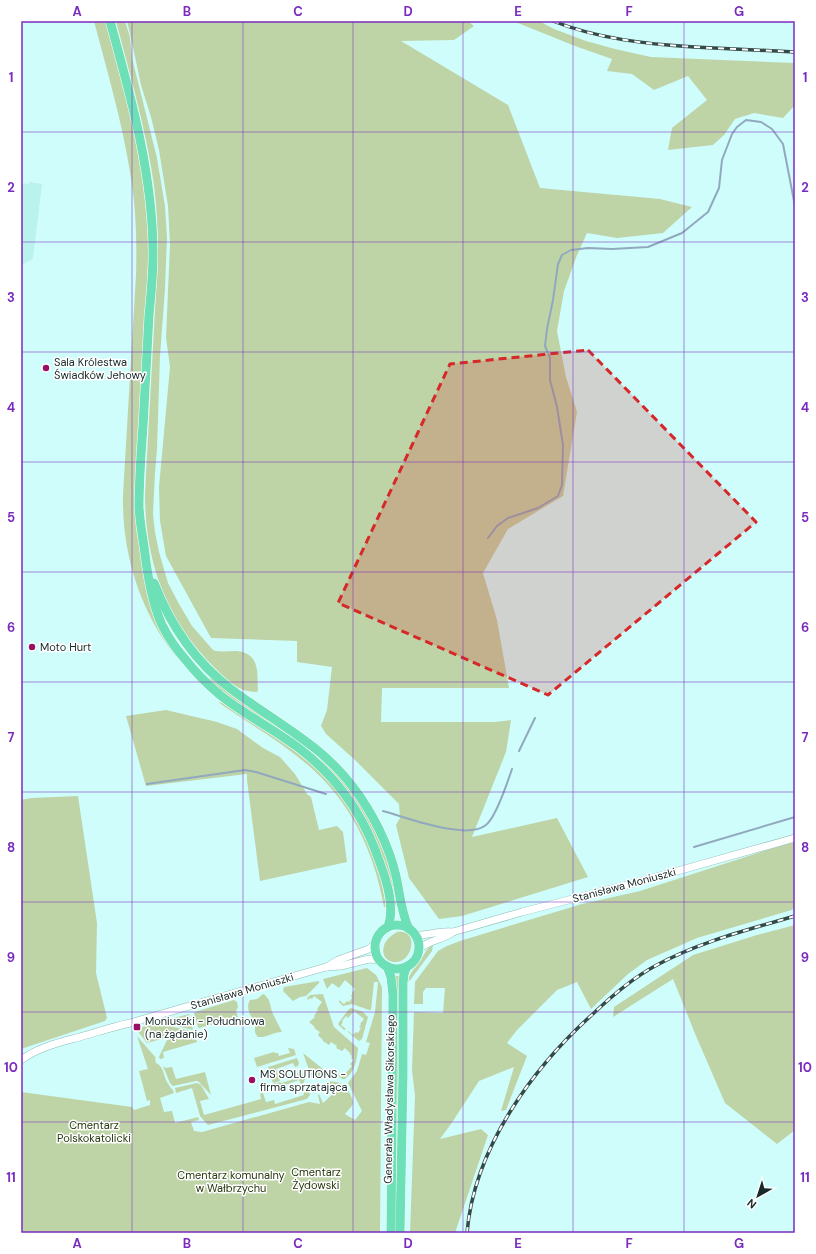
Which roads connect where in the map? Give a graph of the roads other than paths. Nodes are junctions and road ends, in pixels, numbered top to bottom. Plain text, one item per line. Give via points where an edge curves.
1 (110, 21) edge
2 (146, 560) junction
3 (795, 838) edge
4 (388, 927) junction
5 (412, 932) junction
6 (454, 932) junction
7 (376, 943) junction
8 (419, 949) junction
9 (380, 960) junction
10 (387, 966) junction
11 (407, 966) junction
12 (326, 968) junction
13 (21, 1060) edge
14 (391, 1233) edge
15 (400, 1233) edge

1 - 2 main road via 134,114 147,174 150,204 153,255 140,484 141,534
2 - 4 main road via 156,609 163,627 178,651 205,682 221,695 309,756 333,779 352,804 382,867 390,902
2 - 5 main road via 168,615 182,638 213,674 299,735 331,762 353,786 372,816 385,844 396,875 403,916
3 - 6 street, Stanisława Moniuszki
4 - 5 main road via 401,926
4 - 7 main road via 380,933
5 - 6 street, Stanisława Moniuszki via 424,935 441,931
5 - 8 main road
6 - 8 street, Stanisława Moniuszki
7 - 9 main road via 375,949
7 - 12 street, Stanisława Moniuszki via 369,949 338,960
8 - 11 main road via 414,961
9 - 10 main road
9 - 12 street, Stanisława Moniuszki via 369,959
10 - 11 main road via 399,969
10 - 14 main road, Generała Władysława Sikorskiego via 393,994
11 - 15 main road, Generała Władysława Sikorskiego via 402,983
12 - 13 street, Stanisława Moniuszki via 56,1043

